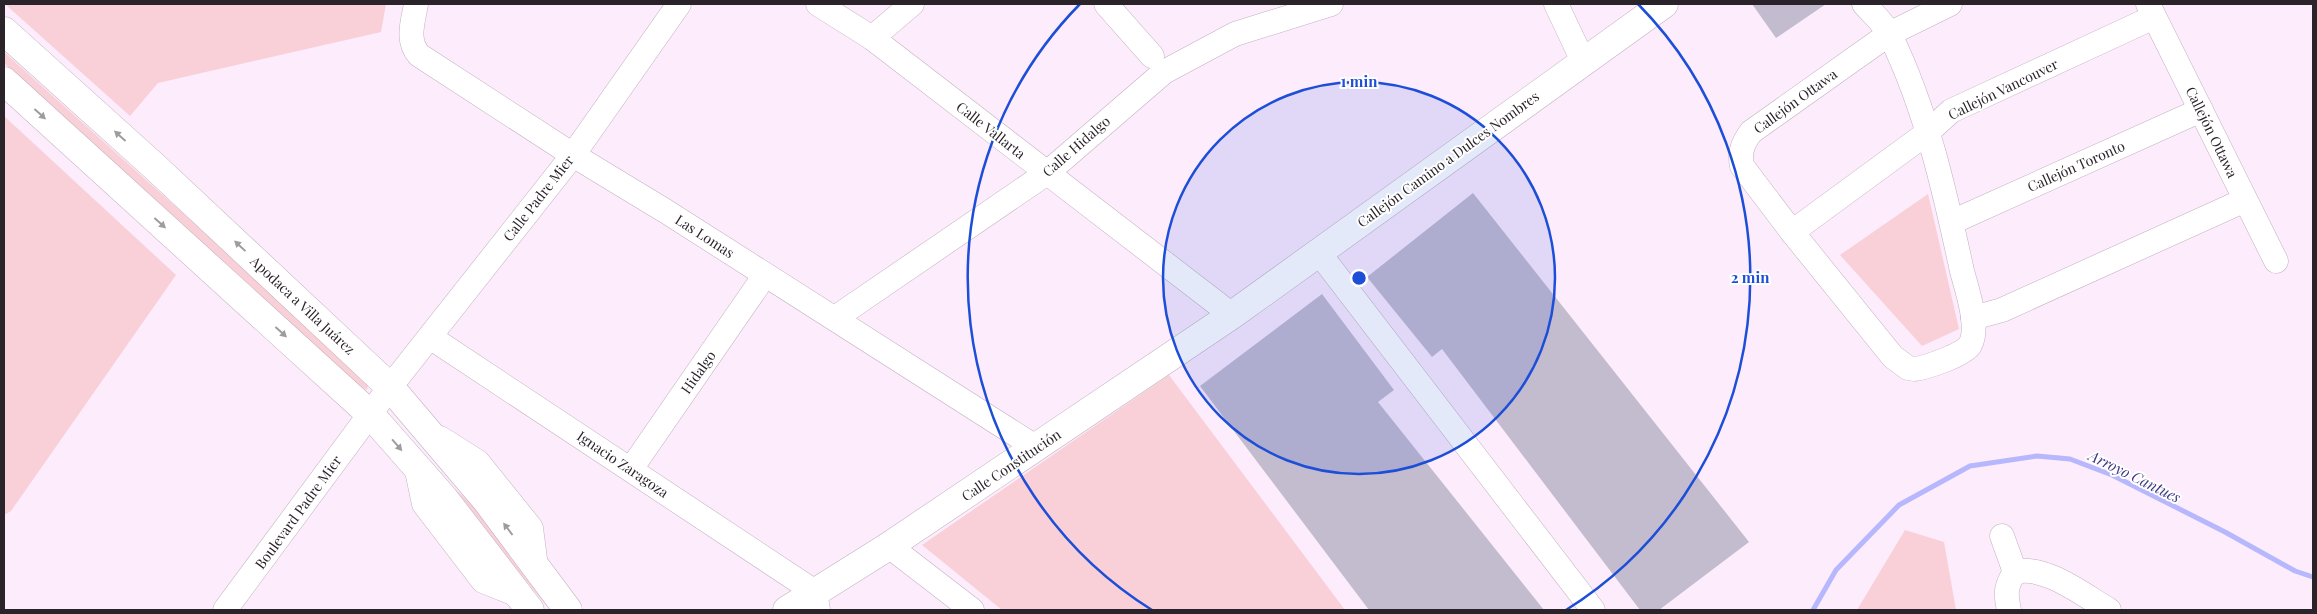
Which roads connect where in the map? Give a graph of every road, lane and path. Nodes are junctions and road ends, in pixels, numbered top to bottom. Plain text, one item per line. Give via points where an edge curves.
1 (416, 4) edge
2 (680, 4) edge
3 (818, 4) edge
4 (912, 4) edge
5 (1106, 4) edge
6 (1330, 4) edge
7 (1556, 4) edge
8 (1664, 4) edge
9 (1864, 4) edge
10 (1950, 4) edge
11 (2151, 11) edge
12 (1884, 19) edge
13 (4, 31) edge
14 (872, 38) junction
15 (1152, 56) dead end
16 (1583, 61) junction
17 (4, 81) edge
18 (2201, 110) junction
19 (1927, 133) junction
20 (573, 155) junction
21 (1047, 173) junction
22 (2245, 200) junction
23 (1952, 222) junction
24 (1792, 232) junction
25 (1319, 253) junction
26 (2276, 261) dead end
27 (766, 275) junction
28 (1232, 315) junction
29 (835, 318) junction
30 (1973, 318) junction
31 (430, 337) junction
32 (390, 387) junction
33 (370, 414) junction
34 (1037, 448) junction
35 (631, 469) junction
36 (2002, 536) dead end
37 (889, 546) junction
38 (2016, 572) junction
39 (817, 601) edge
40 (524, 603) edge
41 (225, 610) edge
42 (568, 610) edge
43 (787, 610) edge
44 (972, 610) edge
45 (1592, 610) edge
46 (2009, 610) edge
47 (2109, 610) edge

1 - 20 street, Las Lomas via 411,37 412,47 420,55
2 - 20 street, Calle Padre Mier
3 - 14 street, Calle Vallarta
4 - 14 street
5 - 15 street
6 - 21 street, Calle Hidalgo via 1235,34 1164,72
7 - 16 street
8 - 16 main road, Callejón Camino a Dulces Nombres
9 - 12 street
10 - 12 street, Callejón Ottawa
11 - 18 street, Callejón Ottawa
11 - 19 street, Callejón Vancouver via 1951,112
12 - 19 street
12 - 24 street, Callejón Ottawa via 1745,140 1740,157 1742,166
32 -> 13 main road, Apodaca a Villa Juárez
14 - 21 street, Calle Vallarta
16 - 25 main road, Callejón Camino a Dulces Nombres
17 -> 33 main road
18 - 22 street, Callejón Ottawa
18 - 23 street, Callejón Toronto
19 - 23 street
19 - 24 street, Callejón Vancouver
20 - 27 street, Las Lomas
20 - 31 street, Calle Padre Mier
21 - 28 street, Calle Vallarta
21 - 29 street, Calle Hidalgo
22 - 26 street, Callejón Ottawa
22 - 30 street via 2002,310
23 - 30 street
24 - 30 street, Callejón Ottawa via 1894,357 1908,368 1923,368 1964,352 1973,337
25 - 28 main road, Callejón Camino a Dulces Nombres
25 - 45 street
27 - 29 street, Las Lomas
27 - 35 street, Hidalgo
28 - 34 main road, Calle Constitución
29 - 34 street, Las Lomas
31 - 32 street, Calle Padre Mier
31 - 35 street, Ignacio Zaragoza
32 - 33 street, Boulevard Padre Mier
32 - 42 main road, Apodaca a Villa Juárez via 486,500
33 -> 40 main road via 443,498
33 - 41 street, Boulevard Padre Mier
34 - 37 main road, Calle Constitución
35 - 39 street, Ignacio Zaragoza
36 - 38 street
37 - 39 main road, Calle Constitución
37 - 44 street
38 - 46 street via 2006,591
38 - 47 street via 2025,569 2052,578
39 - 43 main road, Calle Constitución

